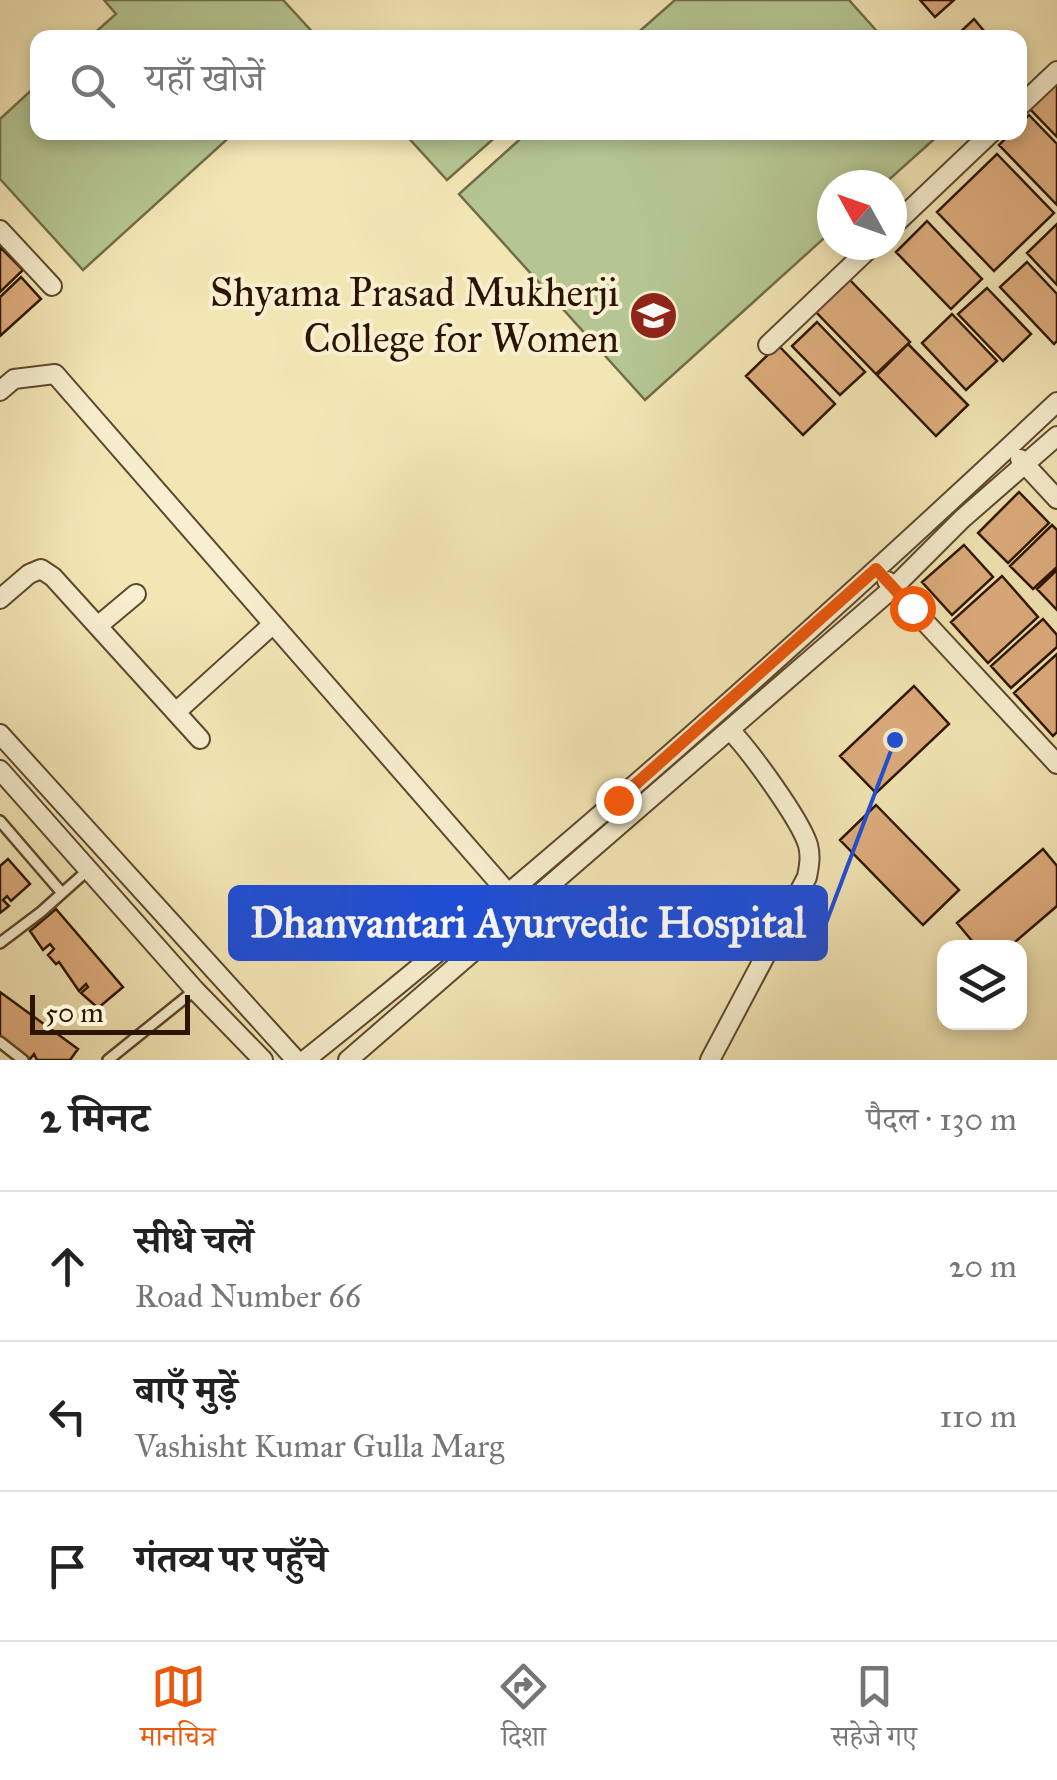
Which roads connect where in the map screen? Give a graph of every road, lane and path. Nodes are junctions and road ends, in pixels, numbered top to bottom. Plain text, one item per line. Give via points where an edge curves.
1 (1057, 71) edge
2 (1027, 99) edge
3 (984, 140) edge
4 (907, 213) edge
5 (0, 230) edge
6 (858, 260) edge
7 (52, 286) dead end
8 (768, 345) dead end
9 (0, 391) edge
10 (1057, 402) edge
11 (1057, 436) edge
12 (1010, 446) junction
13 (1026, 465) junction
14 (1057, 499) edge
15 (876, 569) junction
16 (893, 588) junction
17 (136, 594) dead end
18 (0, 599) edge
19 (99, 625) junction
20 (272, 626) junction
21 (176, 712) junction
22 (730, 730) junction
23 (0, 734) edge
24 (200, 739) dead end
25 (1057, 764) edge
26 (0, 770) edge
27 (0, 821) edge
28 (88, 870) junction
29 (62, 893) junction
30 (508, 894) junction
31 (522, 910) junction
32 (0, 943) edge
33 (195, 990) junction
34 (0, 1042) edge
35 (23, 1060) edge
36 (108, 1060) edge
37 (263, 1060) edge
38 (296, 1060) edge
39 (306, 1060) edge
40 (348, 1060) edge
41 (710, 1060) edge

1 - 2 street
3 - 4 street
5 - 7 street
6 - 8 street
9 - 20 street via 14,380 55,374
10 - 12 street
11 - 13 street
12 - 13 street
12 - 15 street
13 - 14 street
13 - 16 street
15 - 16 street
15 - 30 street
16 - 22 street
16 - 25 street
17 - 19 street
18 - 19 street via 41,569
19 - 21 street
20 - 21 street
20 - 30 street
21 - 24 street
22 - 31 street
22 - 41 street via 807,841 811,859
23 - 38 street
26 - 28 street
27 - 29 lane
28 - 29 lane
28 - 33 street
29 - 32 lane
30 - 31 street
30 - 39 street
31 - 40 street
33 - 36 lane
33 - 37 street
34 - 35 lane

